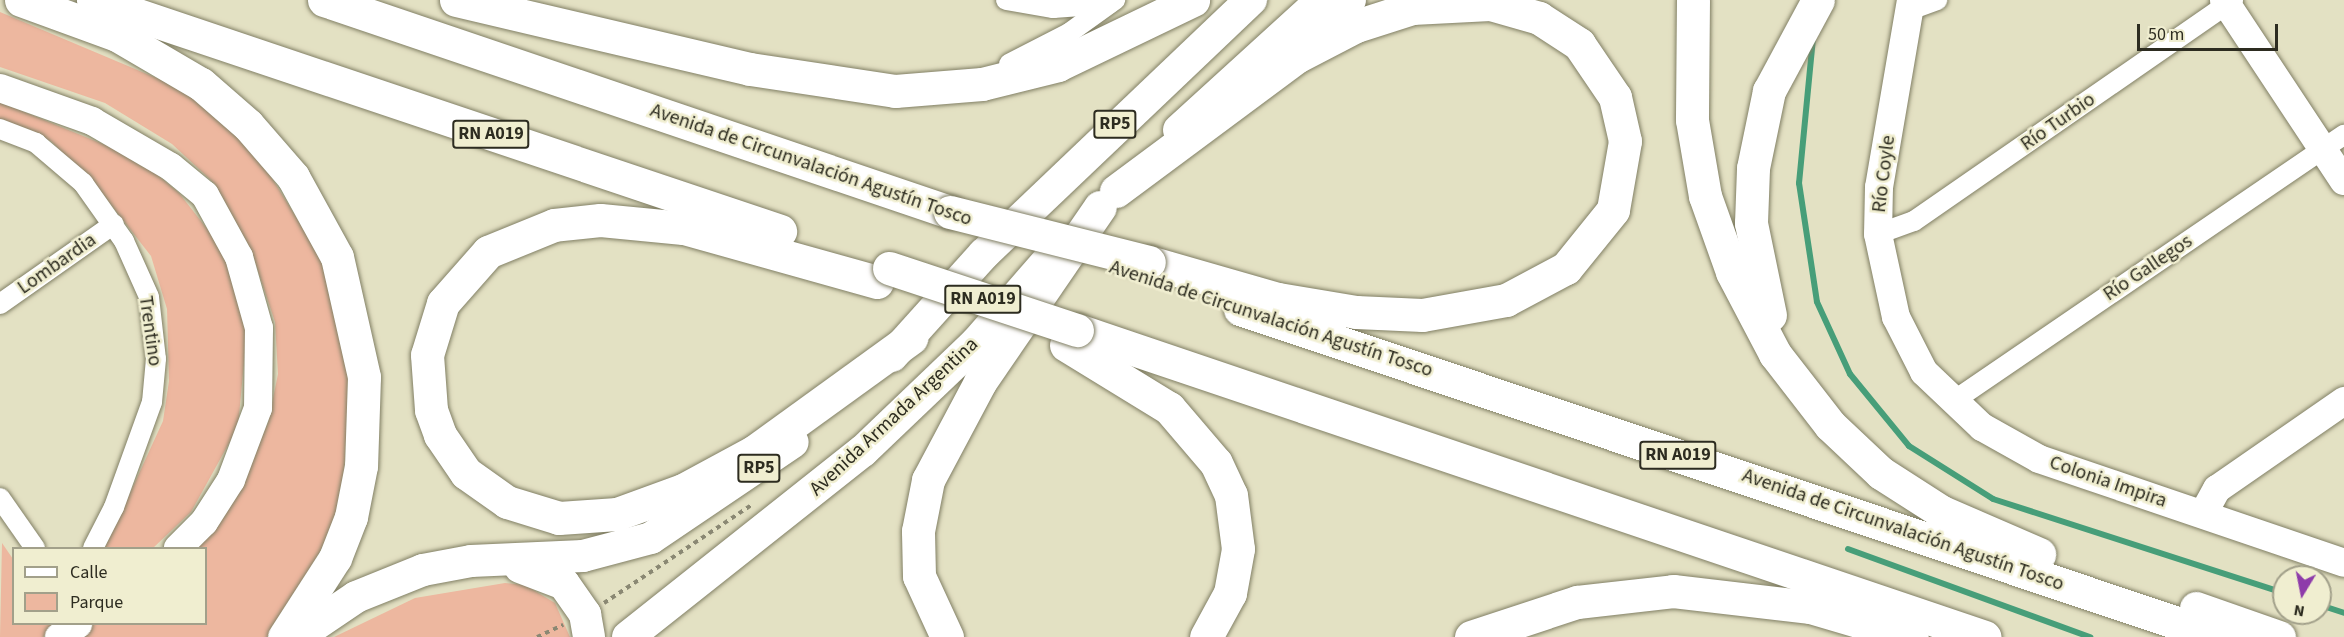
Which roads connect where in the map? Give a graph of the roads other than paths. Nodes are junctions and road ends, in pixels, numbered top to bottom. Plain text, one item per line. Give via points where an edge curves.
1 (21, 0) edge
2 (93, 0) edge
3 (324, 0) edge
4 (456, 0) edge
5 (1006, 0) edge
6 (1193, 0) edge
7 (1251, 0) edge
8 (1273, 0) edge
9 (1322, 0) edge
10 (1350, 0) edge
11 (1693, 0) edge
12 (1818, 0) edge
13 (1937, 0) edge
14 (2228, 1) edge
15 (1113, 2) edge
16 (1910, 5) edge
17 (1229, 83) junction
18 (0, 88) edge
19 (923, 90) junction
20 (0, 129) edge
21 (2333, 142) edge
22 (2344, 182) edge
23 (1108, 199) junction
24 (114, 224) junction
25 (1878, 234) junction
26 (984, 254) junction
27 (1143, 268) junction
28 (883, 275) junction
29 (0, 304) edge
30 (1070, 337) junction
31 (911, 338) junction
32 (1908, 346) joint
33 (1809, 401) junction
34 (2344, 401) edge
35 (1952, 402) junction
36 (2, 506) edge
37 (2203, 514) junction
38 (33, 547) edge
39 (94, 547) edge
40 (180, 547) edge
41 (471, 561) junction
42 (2344, 563) edge
43 (77, 625) edge
44 (59, 637) edge
45 (284, 637) edge
46 (297, 637) edge
47 (589, 637) edge
48 (628, 637) edge
49 (946, 637) edge
50 (1206, 637) edge
51 (1470, 637) edge
52 (1912, 637) edge
53 (1984, 637) edge
54 (2219, 637) edge
55 (2279, 637) edge

1 - 45 highway via 146,49 216,96 293,177 337,257 364,378 361,466 335,558
2 - 28 highway, RN A019
3 - 27 highway, Avenida de Circunvalación Agustín Tosco / RN A019, bridge via 950,212
4 - 19 highway via 778,75
5 - 15 street via 1053,8
6 - 19 highway via 1058,65 1018,77
7 - 26 main road, RP5
8 - 26 main road via 1063,194
9 - 17 main road, Avenida Armada Argentina / RP5
10 - 17 main road
11 - 33 highway via 1691,109 1706,196 1752,314
12 - 33 highway via 1769,92 1751,194 1765,300
13 - 16 street
14 - 21 street
14 - 25 street, Río Turbio via 1914,221
15 - 19 street via 1030,56
16 - 25 street, Río Coyle via 1879,187
17 - 23 main road, Avenida Armada Argentina / RP5
18 - 40 street via 92,121 171,167 205,195 239,257 259,328 258,408 231,480 204,522
20 - 24 street, Trentino via 55,157
21 - 22 street
21 - 35 street, Río Gallegos
23 - 27 highway via 1298,56 1356,27 1412,8 1490,4 1539,18 1579,44 1615,97 1624,163 1613,210 1566,268 1506,300 1422,315 1356,312 1278,299
23 - 48 main road, Avenida Armada Argentina / RP5 via 976,343 863,451
23 - 49 highway via 980,382 928,480 918,531 919,576
24 - 29 street, Lombardia
24 - 39 street, Trentino via 148,297 156,380 142,435
25 - 32 street, Río Coyle via 1887,286
26 - 31 main road, RP5
27 - 54 highway, Avenida de Circunvalación Agustín Tosco / RN A019
28 - 30 highway, RN A019, bridge via 984,300
28 - 31 highway via 683,228 600,220 554,225 488,252 443,303 427,355 431,410 440,435 466,473 507,502 559,518 617,514 683,490 755,451
30 - 50 highway via 1169,408 1216,464 1231,495 1238,549 1230,593
30 - 53 highway, RN A019
31 - 41 main road, RP5 via 767,462 651,538 583,556
32 - 35 street, Colonia Impira
33 - 55 highway via 1881,473 1951,516 2059,561
34 - 37 street via 2217,489
35 - 37 street, Colonia Impira via 1982,427 2039,459
36 - 38 street
37 - 42 street, Colonia Impira
41 - 46 main road via 398,577 332,610
41 - 47 main road via 522,567 564,585 585,614
43 - 44 street
51 - 52 highway via 1577,603 1672,591 1810,607

